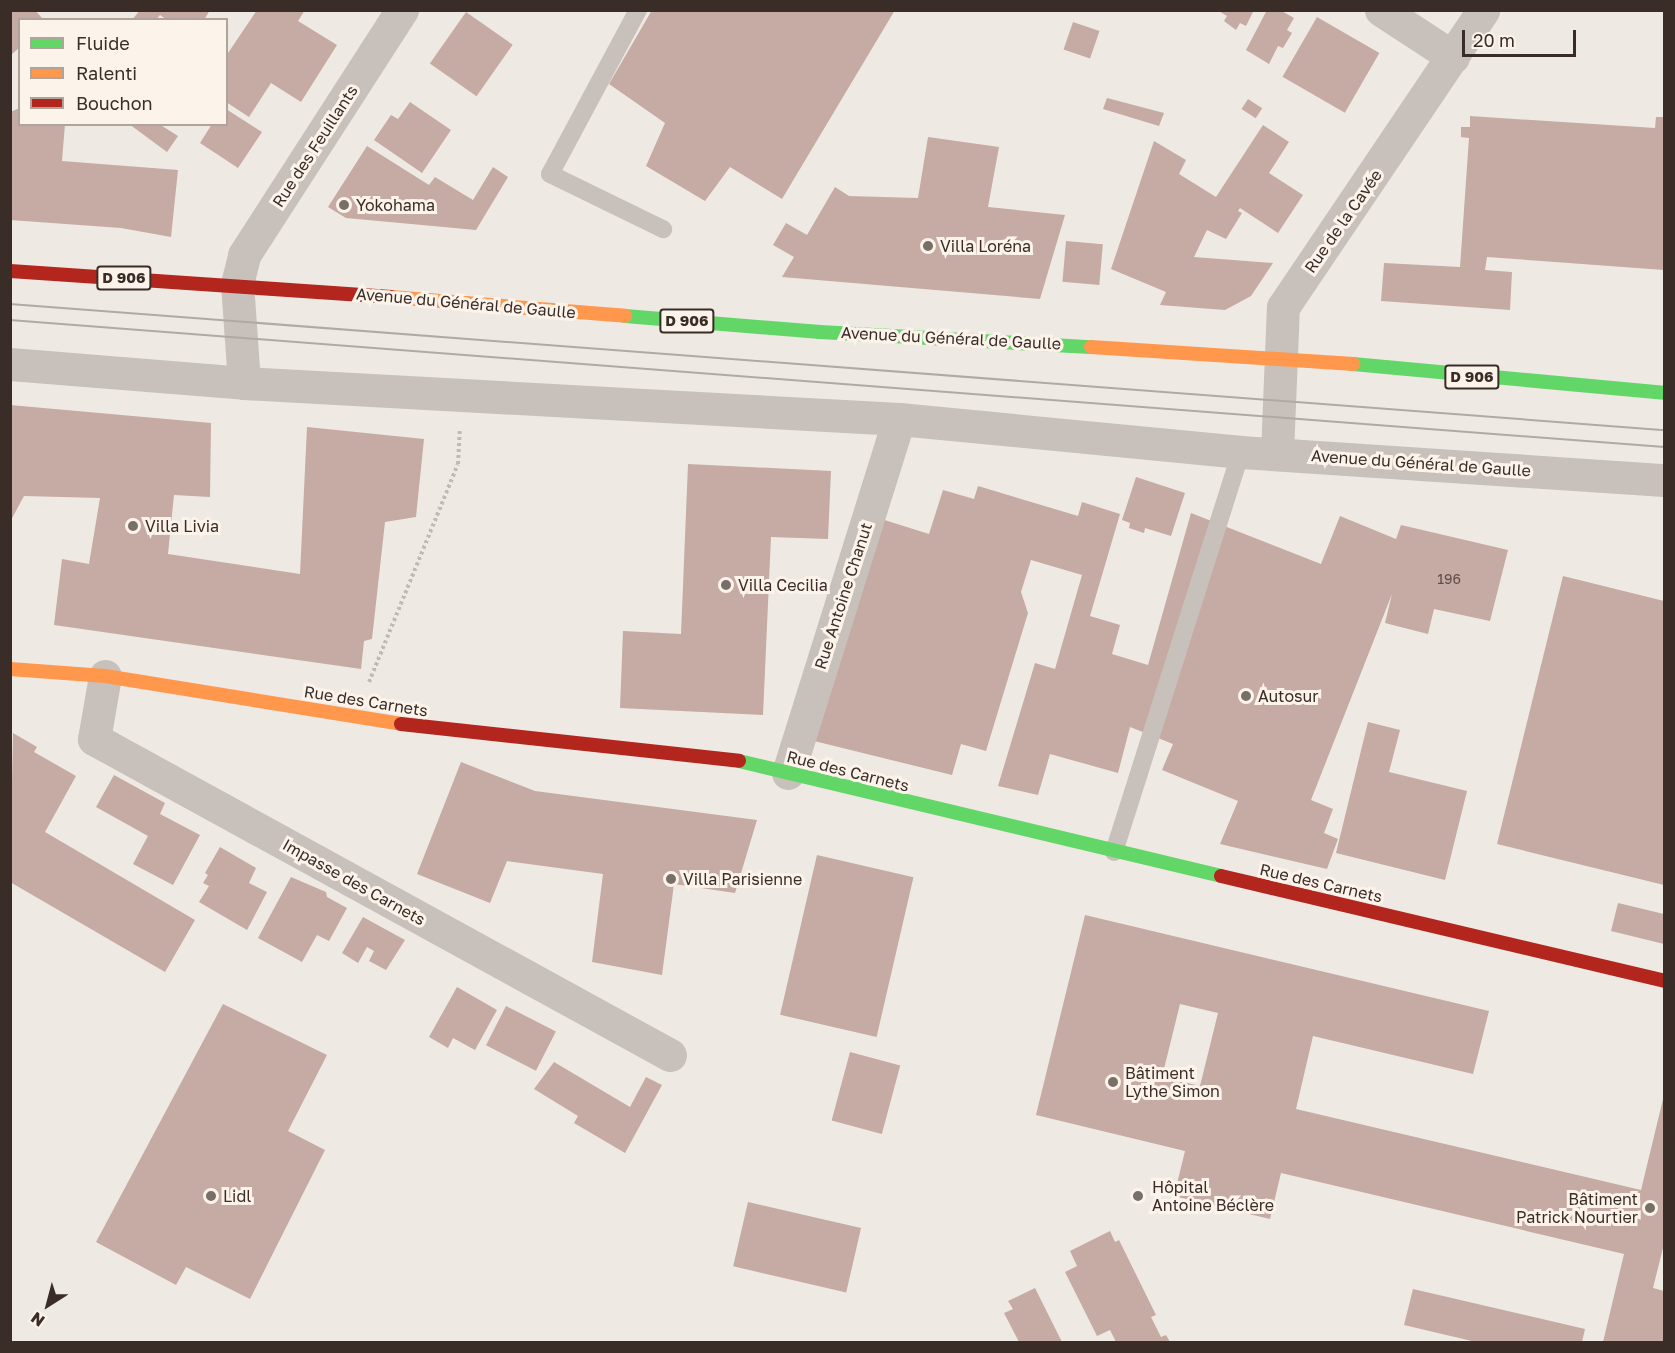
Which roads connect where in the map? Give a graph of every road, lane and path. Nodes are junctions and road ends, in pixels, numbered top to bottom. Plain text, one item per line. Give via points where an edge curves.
1 (402, 10) edge
2 (638, 10) edge
3 (1381, 10) edge
4 (1483, 10) edge
5 (1453, 57) junction
6 (663, 229) dead end
7 (10, 271) edge
8 (237, 284) junction
9 (1280, 357) junction
10 (10, 364) edge
11 (244, 383) junction
12 (1665, 393) edge
13 (462, 395) junction
14 (899, 419) junction
15 (1240, 452) junction
16 (1277, 454) junction
17 (1665, 480) edge
18 (10, 669) edge
19 (105, 676) junction
20 (356, 717) junction
21 (788, 773) junction
22 (1114, 852) junction
23 (1665, 981) edge
24 (670, 1055) dead end

1 - 8 street, Rue des Feuillants via 244,255
2 - 6 lane via 550,174
3 - 5 street
4 - 5 street, Rue de la Cavée
5 - 9 street, Rue de la Cavée via 1283,307
7 - 8 street, Avenue du Général de Gaulle / D 906
8 - 9 street, Avenue du Général de Gaulle / D 906 via 820,332
8 - 11 street
9 - 12 street, Avenue du Général de Gaulle / D 906
9 - 16 street, Rue de la Cavée
10 - 11 street, Avenue du Général de Gaulle
11 - 13 street, Avenue du Général de Gaulle
13 - 14 street, Avenue du Général de Gaulle
13 - 20 path via 458,464
14 - 15 street, Avenue du Général de Gaulle
14 - 21 street, Rue Antoine Chanut
15 - 16 street, Avenue du Général de Gaulle
15 - 22 lane
16 - 17 street, Avenue du Général de Gaulle
18 - 19 street, Rue des Carnets
19 - 20 street, Rue des Carnets
19 - 24 street, Impasse des Carnets via 94,739
20 - 21 street, Rue des Carnets via 731,759
21 - 22 street, Rue des Carnets
22 - 23 street, Rue des Carnets

